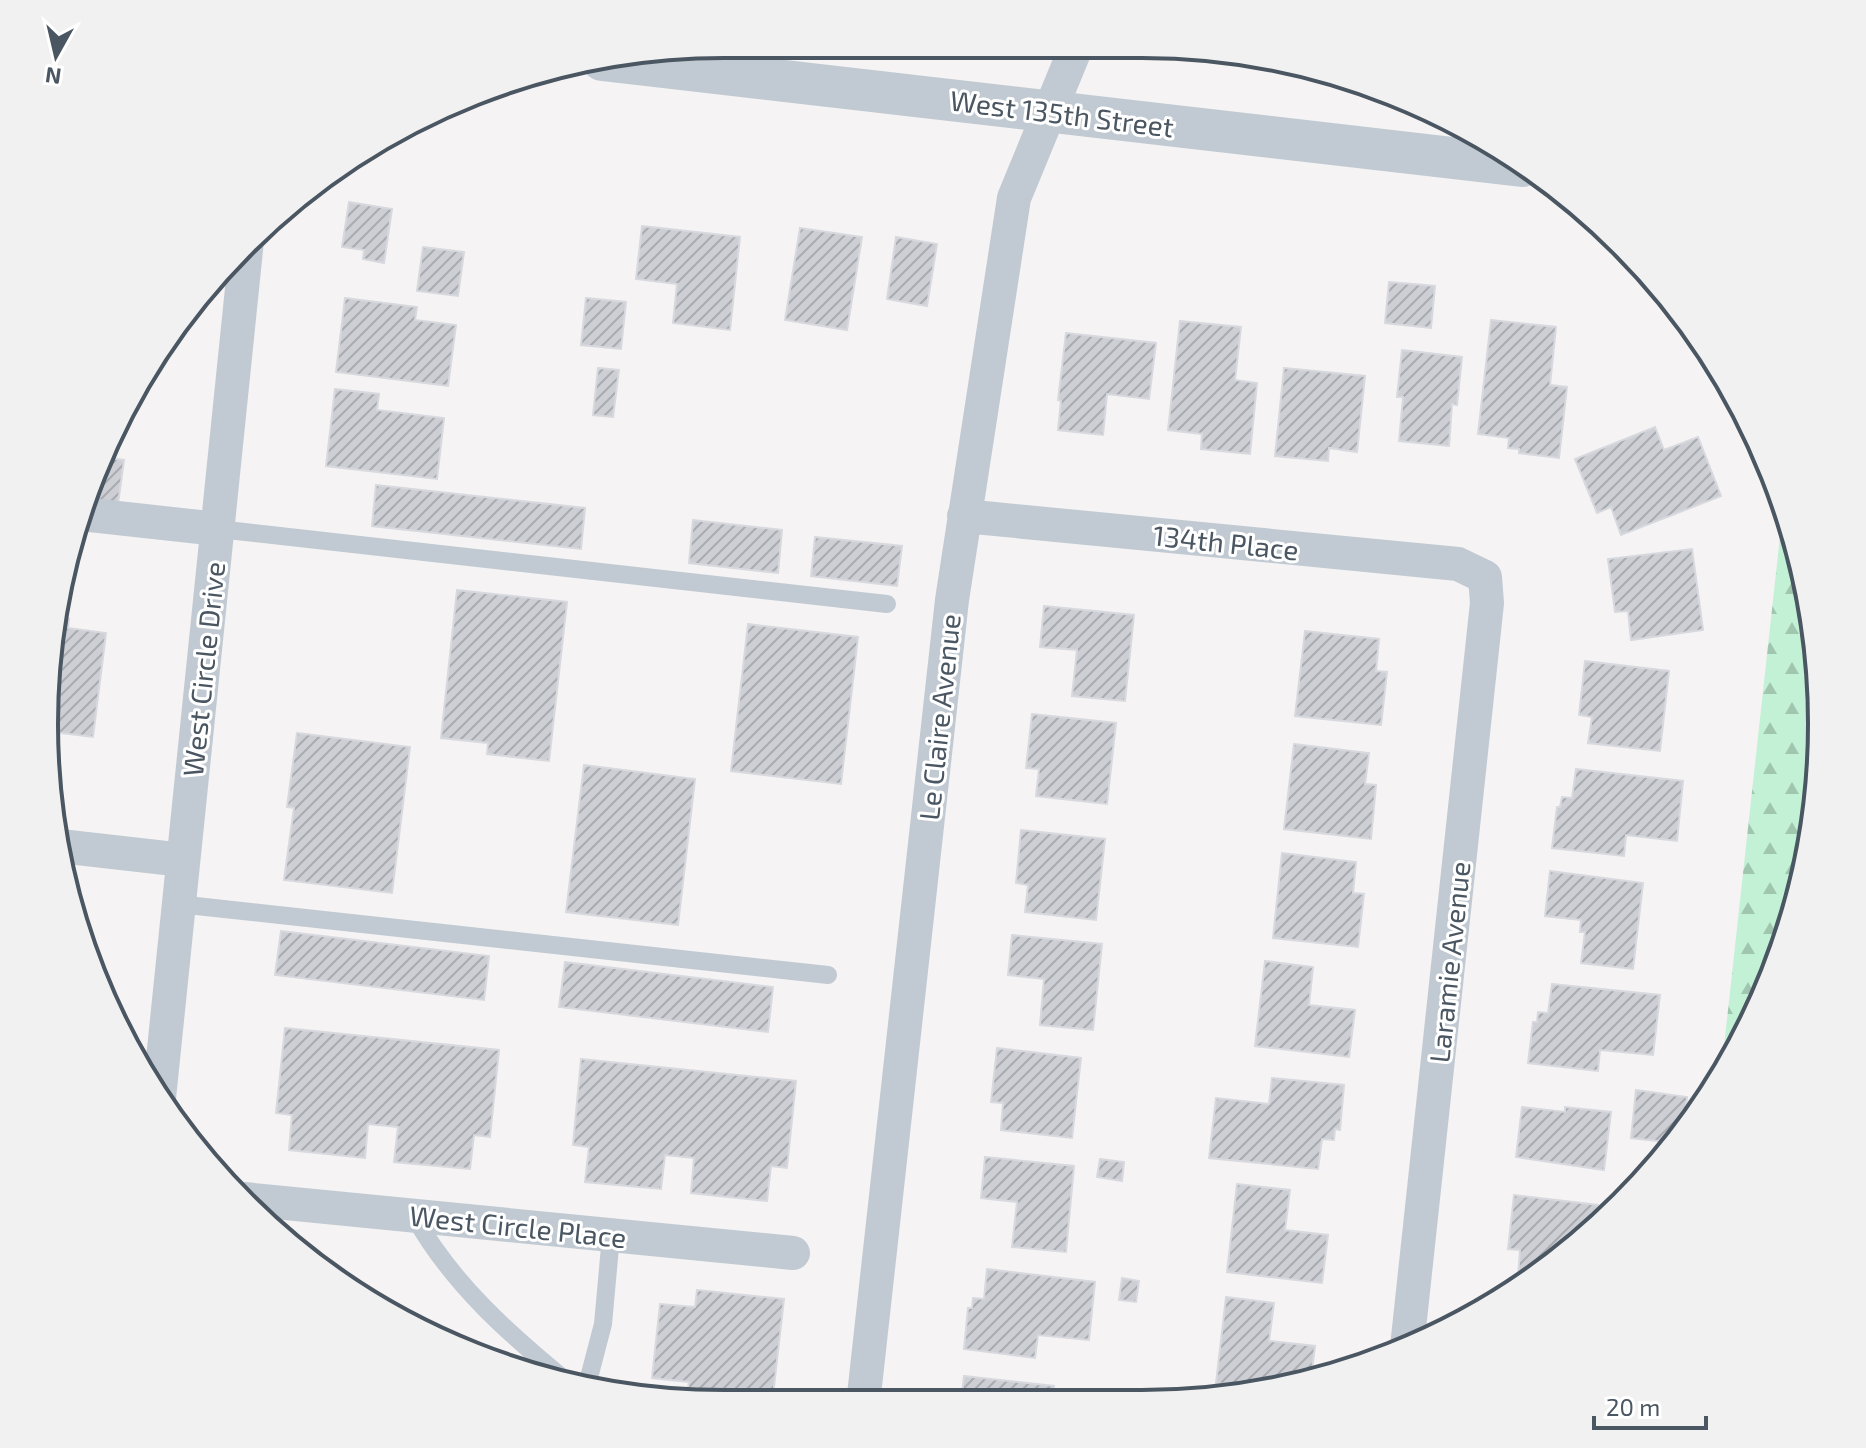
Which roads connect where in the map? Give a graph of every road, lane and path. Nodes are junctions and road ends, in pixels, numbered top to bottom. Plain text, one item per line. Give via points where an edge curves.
1 (1072, 58) edge
2 (637, 64) edge
3 (1051, 112) junction
4 (1502, 164) edge
5 (245, 262) edge
6 (92, 515) edge
7 (964, 516) junction
8 (218, 529) junction
9 (1485, 577) joint
10 (887, 604) dead end
11 (70, 847) edge
12 (183, 860) junction
13 (178, 904) junction
14 (828, 975) dead end
15 (157, 1073) edge
16 (259, 1200) edge
17 (414, 1216) junction
18 (611, 1236) junction
19 (793, 1253) dead end
20 (1408, 1334) edge
21 (548, 1366) edge
22 (589, 1376) edge
23 (865, 1390) edge

1 - 3 street, Le Claire Avenue
2 - 3 street, West 135th Street
3 - 4 street, West 135th Street
3 - 7 street, Le Claire Avenue via 1014,198
5 - 8 street, West Circle Drive
6 - 8 street
7 - 9 street, 134th Place via 1458,564
7 - 23 street, Le Claire Avenue
8 - 10 lane
8 - 12 street, West Circle Drive
9 - 20 street, Laramie Avenue via 1487,603
11 - 12 street
12 - 13 street, West Circle Drive
13 - 14 lane
13 - 15 street, West Circle Drive
16 - 17 street, West Circle Place
17 - 18 street, West Circle Place
17 - 21 lane via 453,1274 509,1334
18 - 19 street, West Circle Place
18 - 22 lane via 603,1324

